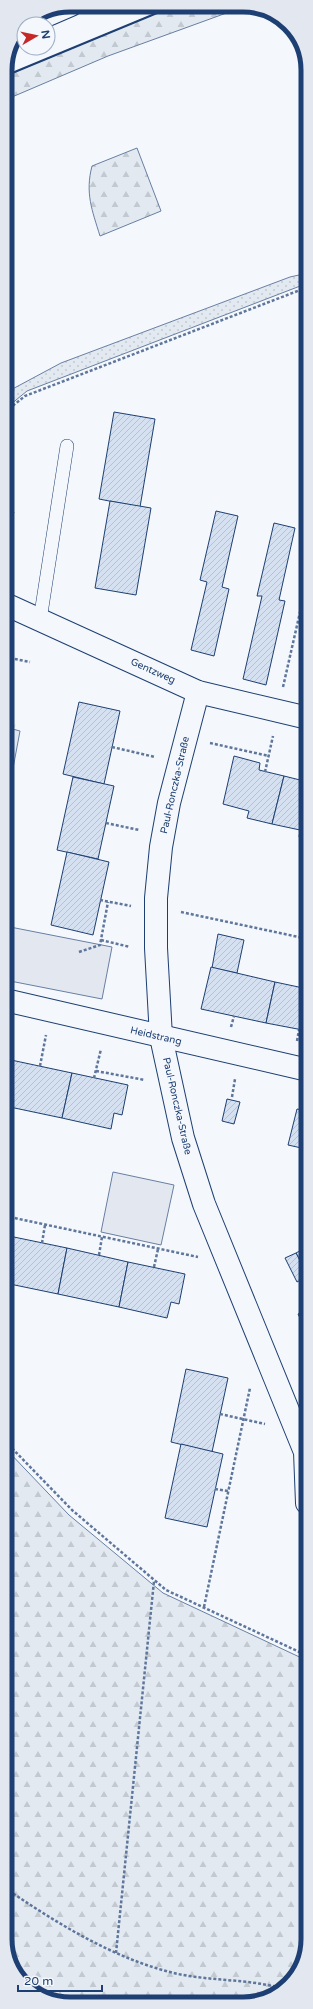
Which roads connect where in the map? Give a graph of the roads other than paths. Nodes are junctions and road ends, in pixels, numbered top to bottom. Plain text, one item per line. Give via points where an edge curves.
1 (68, 446) dead end
2 (12, 607) edge
3 (40, 620) junction
4 (198, 692) junction
5 (301, 716) edge
6 (12, 1002) edge
7 (161, 1037) junction
8 (301, 1068) edge
9 (301, 1442) edge

1 - 3 lane
2 - 3 main road, Gentzweg
3 - 4 main road, Gentzweg
4 - 5 main road, Gentzweg
4 - 7 main road, Paul-Ronczka-Straße via 170,796 161,847 156,898 156,948
6 - 7 main road, Heidstrang
7 - 8 main road, Heidstrang
7 - 9 main road, Paul-Ronczka-Straße via 183,1138 204,1204

